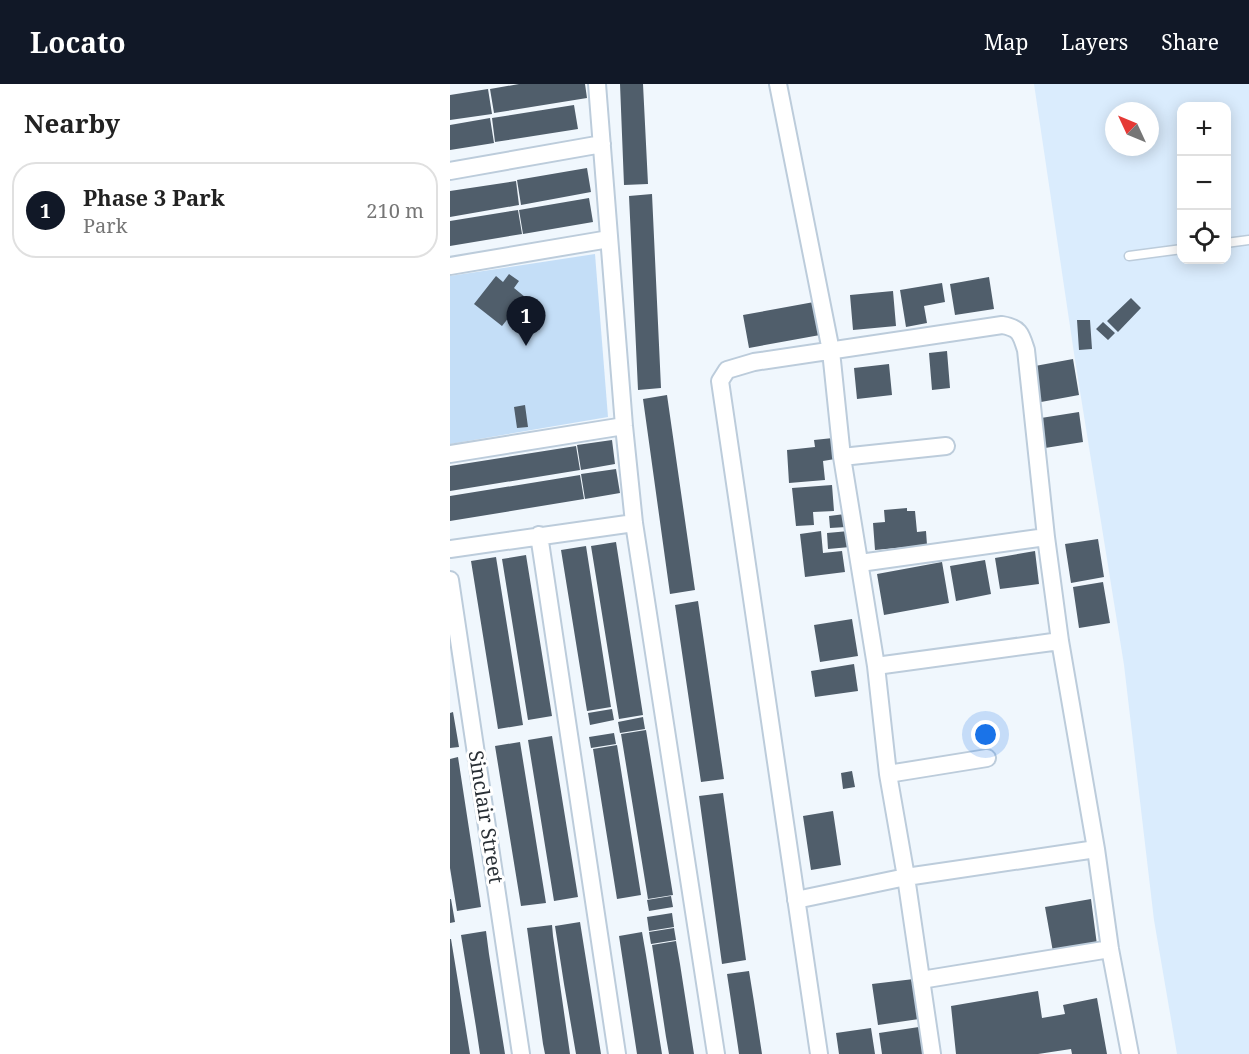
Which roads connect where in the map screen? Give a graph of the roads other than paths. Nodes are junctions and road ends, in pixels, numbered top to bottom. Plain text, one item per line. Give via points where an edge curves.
1 (597, 84) edge
2 (778, 84) edge
3 (602, 144) junction
4 (450, 171) edge
5 (609, 239) junction
6 (1249, 240) edge
7 (1231, 242) edge
8 (1177, 250) edge
9 (1130, 256) dead end
10 (450, 266) edge
11 (831, 351) junction
12 (624, 426) junction
13 (946, 446) dead end
14 (450, 454) edge
15 (842, 457) junction
16 (634, 523) junction
17 (539, 535) junction
18 (1046, 537) junction
19 (450, 549) edge
20 (860, 563) junction
21 (450, 580) edge
22 (1060, 641) junction
23 (876, 666) junction
24 (987, 758) dead end
25 (888, 774) junction
26 (1095, 849) junction
27 (906, 877) junction
28 (796, 900) junction
29 (1110, 949) junction
30 (921, 980) junction
31 (521, 1054) edge
32 (617, 1054) edge
33 (716, 1054) edge
34 (819, 1054) edge
35 (932, 1054) edge
36 (1130, 1054) edge

1 - 3 street
2 - 11 street
3 - 4 street
3 - 5 street
5 - 10 street
5 - 12 street
6 - 7 lane
8 - 9 lane
11 - 15 street
11 - 18 street via 1012,326 1021,335 1026,350
11 - 28 street via 738,366 727,370 720,381
12 - 14 street
12 - 16 street
13 - 15 street
15 - 20 street
16 - 17 street
16 - 33 street
17 - 19 street
17 - 32 street
18 - 20 street
18 - 22 street
20 - 23 street
21 - 31 street, Sinclair Street
22 - 23 street
22 - 26 street
23 - 25 street
24 - 25 street
25 - 27 street
26 - 27 street
26 - 29 street
27 - 28 street
27 - 30 street
28 - 34 street
29 - 30 street
29 - 36 street
30 - 35 street

